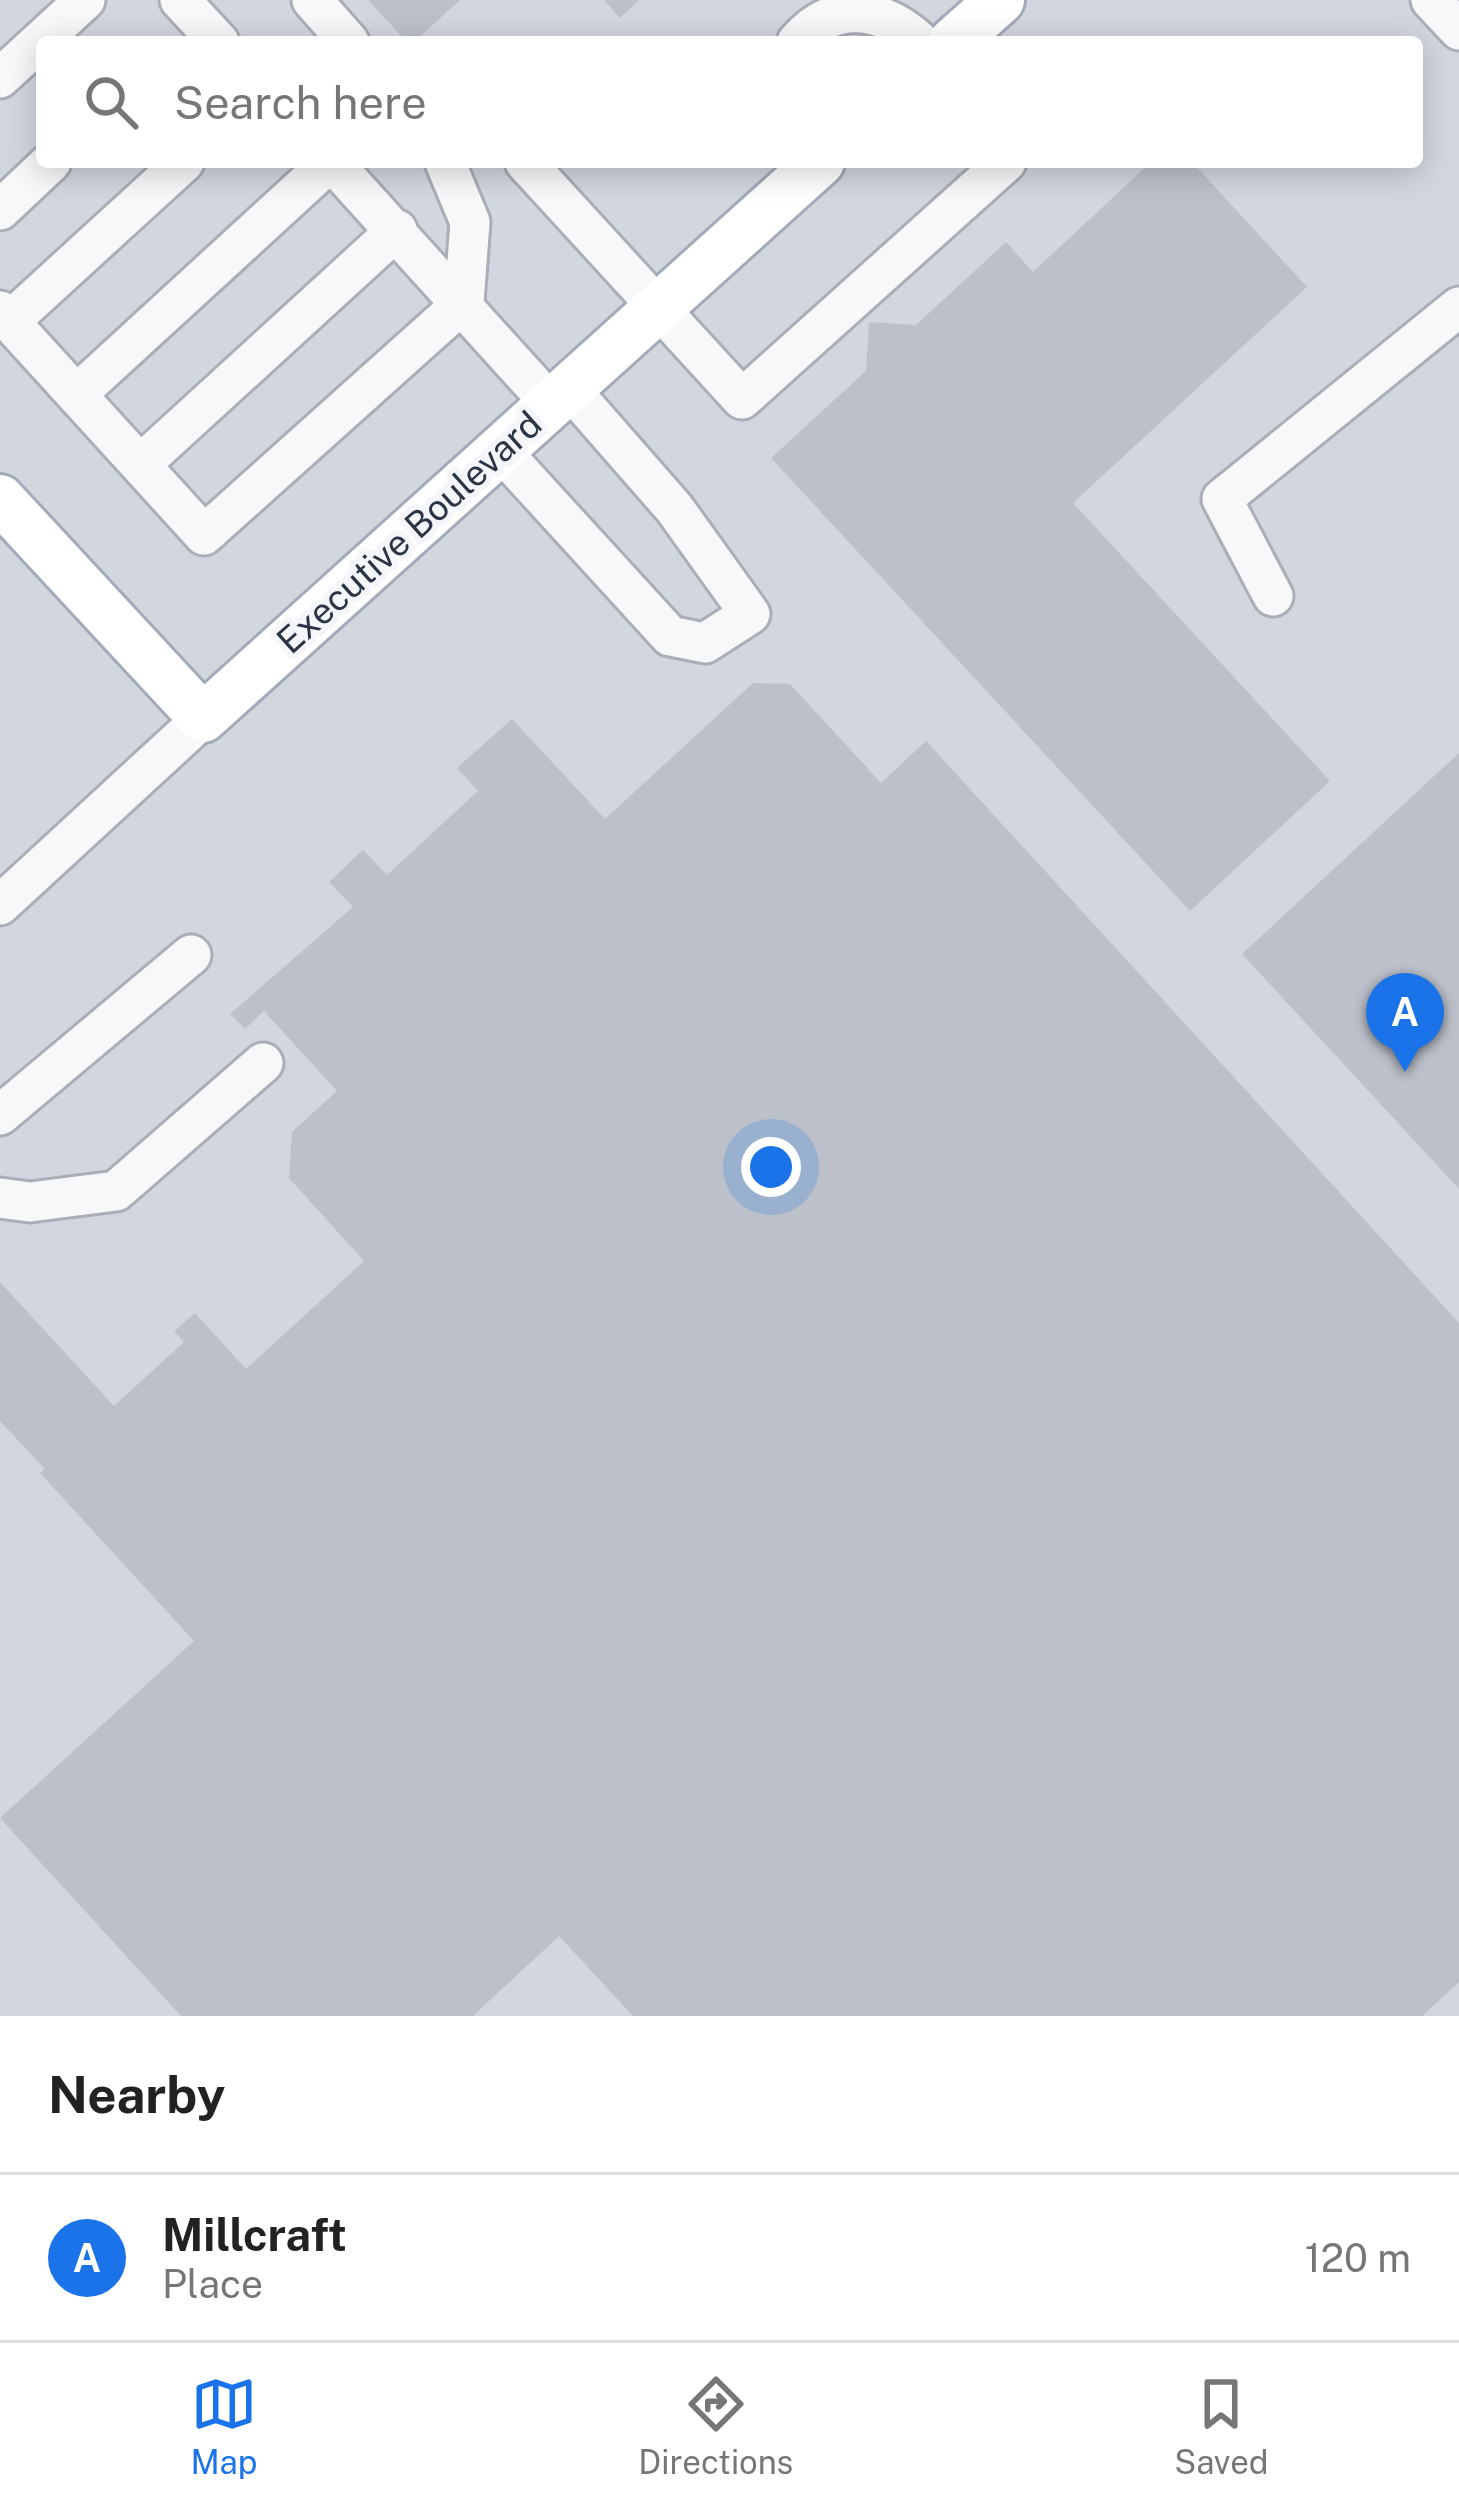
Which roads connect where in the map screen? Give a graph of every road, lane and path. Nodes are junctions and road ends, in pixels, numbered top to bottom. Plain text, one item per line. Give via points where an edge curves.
1 (85, 0) edge
2 (312, 0) edge
3 (1000, 0) edge
4 (1431, 0) edge
5 (1459, 30) edge
6 (46, 36) edge
7 (344, 36) edge
8 (801, 36) edge
9 (913, 36) edge
10 (960, 36) edge
11 (36, 45) edge
12 (0, 78) edge
13 (45, 168) edge
14 (177, 168) edge
15 (324, 168) edge
16 (337, 168) edge
17 (448, 168) edge
18 (530, 168) edge
19 (813, 168) edge
20 (999, 168) edge
21 (0, 210) edge
22 (397, 230) junction
23 (464, 302) junction
24 (1459, 307) edge
25 (657, 309) junction
26 (5, 316) edge
27 (77, 394) junction
28 (560, 396) junction
29 (500, 450) junction
30 (141, 464) junction
31 (0, 499) edge
32 (1273, 596) dead end
33 (202, 718) junction
34 (0, 904) edge
35 (190, 956) dead end
36 (263, 1063) dead end
37 (0, 1115) edge
38 (0, 1198) edge

1 - 6 street
2 - 7 street
3 - 10 main road
4 - 5 street
8 - 9 street via 836,10 858,6 895,19
11 - 12 street
13 - 21 street
14 - 26 street
15 - 27 street
16 - 22 street
17 - 23 street via 470,222
18 - 25 street
19 - 25 main road, Executive Boulevard
20 - 25 street via 742,398
22 - 23 street
22 - 30 street
23 - 28 street
23 - 30 street via 204,535
24 - 32 street via 1222,499
25 - 28 main road, Executive Boulevard
26 - 27 street
27 - 30 street
28 - 29 main road, Executive Boulevard
28 - 29 street via 674,508 750,614 705,643 670,636
29 - 33 main road, Executive Boulevard
31 - 33 main road
33 - 34 street, Executive Boulevard
35 - 37 street
36 - 38 street via 116,1192

